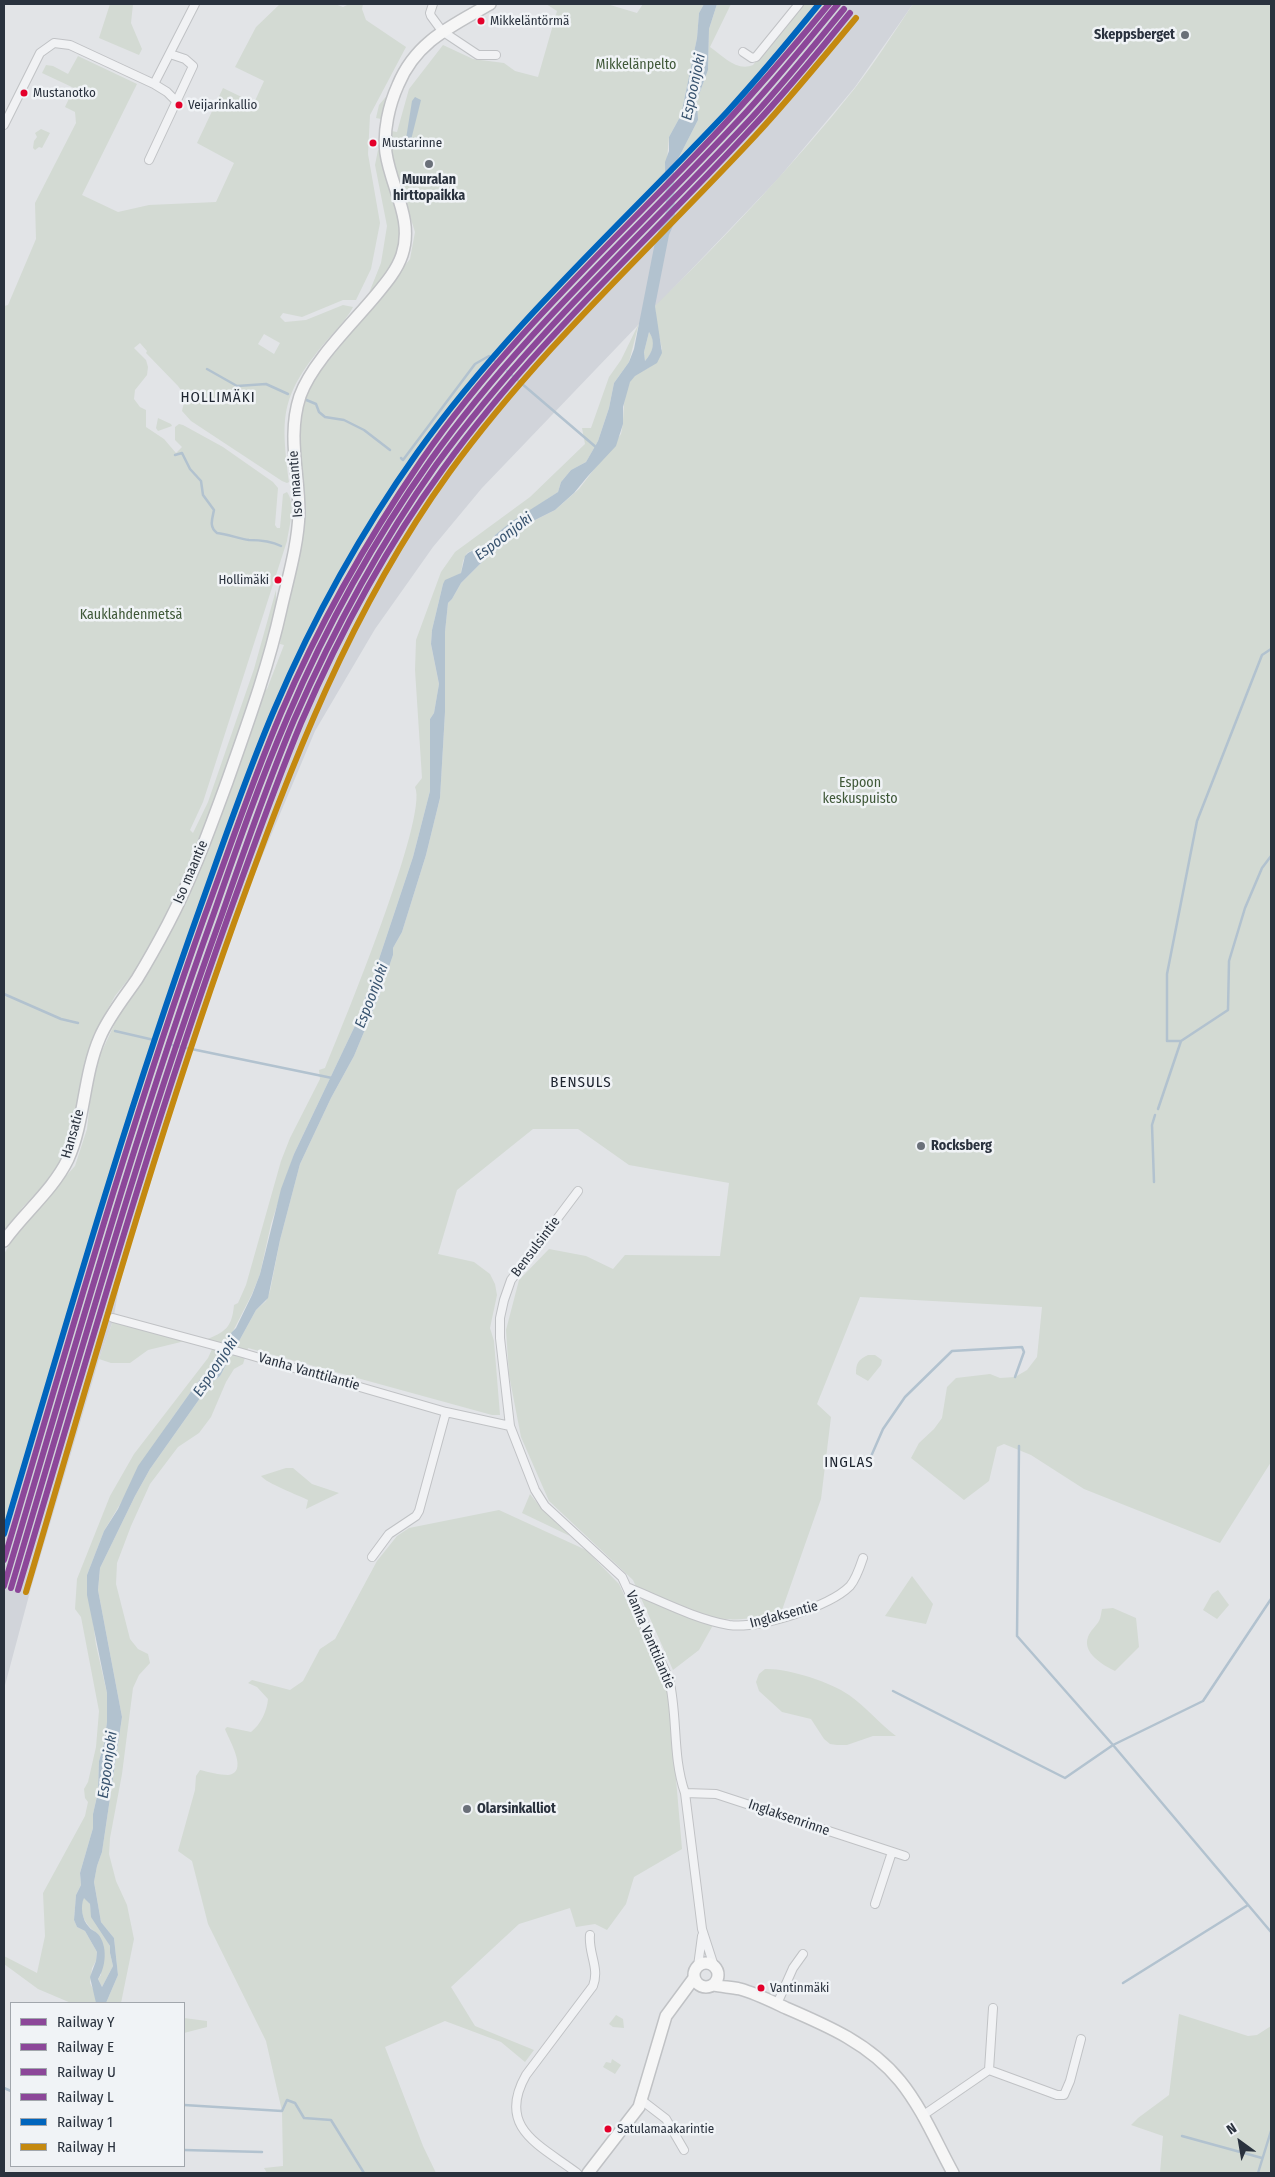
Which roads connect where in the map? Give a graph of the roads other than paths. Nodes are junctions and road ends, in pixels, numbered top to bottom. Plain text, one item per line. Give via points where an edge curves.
1 (195, 4) edge
2 (433, 4) edge
3 (490, 4) edge
4 (799, 4) edge
5 (442, 31) junction
6 (743, 52) dead end
7 (170, 54) junction
8 (496, 55) dead end
9 (154, 84) junction
10 (176, 101) junction
11 (4, 125) edge
12 (149, 160) dead end
13 (99, 1038) joint
14 (578, 1191) dead end
15 (4, 1241) edge
16 (113, 1318) dead end
17 (446, 1412) junction
18 (510, 1426) junction
19 (372, 1557) dead end
20 (863, 1558) dead end
21 (628, 1588) junction
22 (685, 1792) junction
23 (892, 1852) junction
24 (905, 1856) dead end
25 (875, 1904) dead end
26 (702, 1929) junction
27 (590, 1935) dead end
28 (803, 1954) dead end
29 (698, 1966) junction
30 (715, 1975) junction
31 (697, 1982) junction
32 (777, 2004) junction
33 (993, 2008) dead end
34 (1081, 2039) dead end
35 (989, 2070) junction
36 (640, 2099) junction
37 (922, 2116) junction
38 (684, 2150) dead end
39 (577, 2173) edge
40 (584, 2173) edge
41 (588, 2173) edge
42 (953, 2173) edge

1 - 7 street
2 - 5 street via 431,16
3 - 5 main road, Iso maantie
4 - 6 street via 756,57
5 - 8 street via 478,55
5 - 13 main road, Iso maantie via 428,41 407,68 398,84 386,127 386,152 406,230 401,258 386,283 311,375 296,409 293,447 299,490 296,542 277,628 243,737 200,857 184,891 155,948
7 - 9 street
7 - 10 street via 185,59 193,66
9 - 10 street
9 - 11 street via 70,45 54,43 40,53
10 - 12 street
13 - 15 main road, Hansatie via 68,1158 54,1182
14 - 18 street, Bensulsintie via 511,1280 504,1300 500,1338
16 - 17 street, Vanha Vanttilantie
17 - 18 street, Vanha Vanttilantie
17 - 19 street via 419,1511 389,1534
18 - 21 street, Vanha Vanttilantie via 535,1490 545,1506 622,1577
20 - 21 street, Inglaksentie via 852,1584 838,1597 816,1608 748,1625 728,1625 706,1619
21 - 22 street, Vanha Vanttilantie via 669,1679 679,1775
22 - 23 street, Inglaksenrinne via 716,1794
22 - 26 street, Vanha Vanttilantie
23 - 24 street, Inglaksenrinne
23 - 25 street
26 - 29 street, Vanha Vanttilantie
26 - 30 street, Vanha Vanttilantie
27 - 39 street via 588,1946 596,1968 593,1986 526,2075 517,2090 514,2106 528,2136
28 - 32 street
29 - 30 main road via 706,1963
29 - 31 main road via 694,1971
30 - 31 main road via 707,1987
30 - 32 main road via 741,1990
31 - 36 main road via 666,2016
32 - 37 main road via 850,2038 872,2053 898,2080
33 - 35 street
34 - 35 street via 1064,2095
35 - 37 street
36 - 38 street via 666,2119
36 - 40 main road via 633,2103 585,2167
36 - 41 main road via 639,2107
37 - 42 main road

